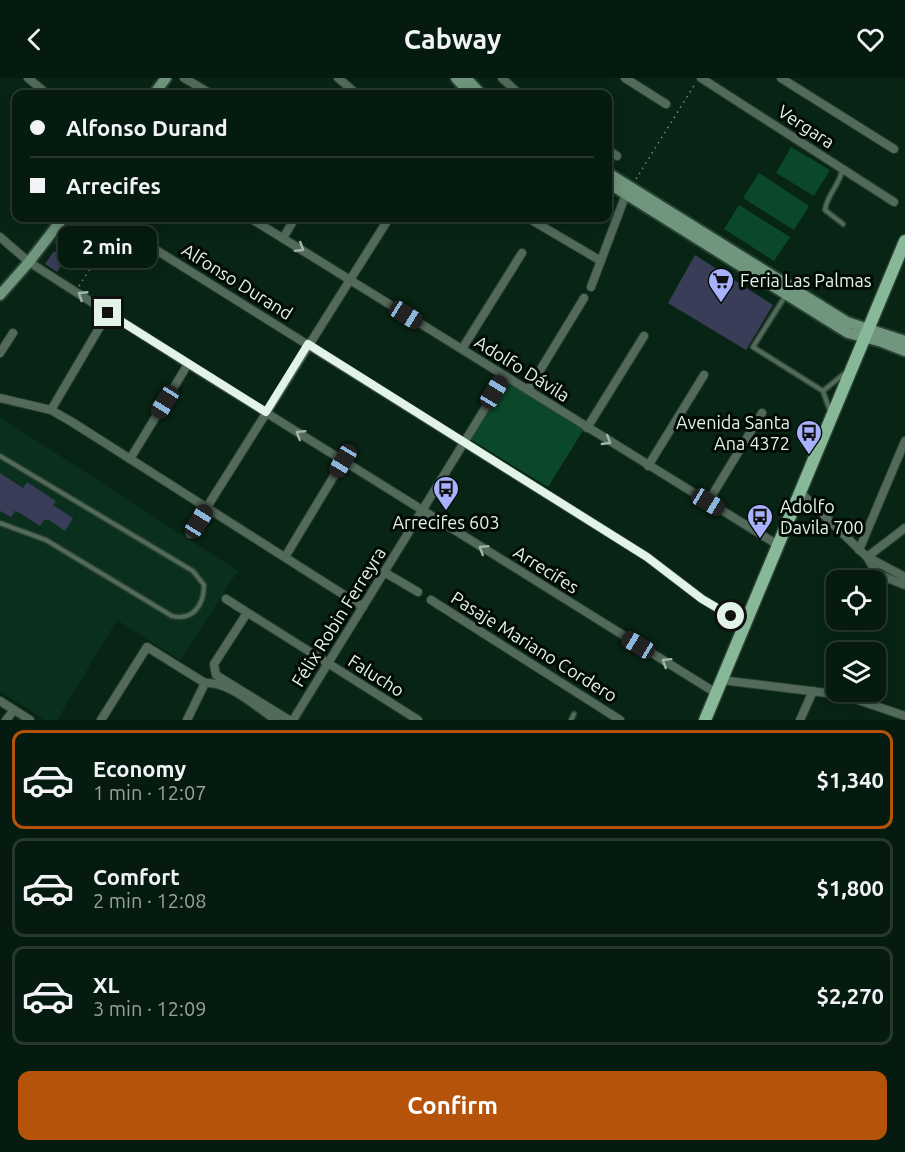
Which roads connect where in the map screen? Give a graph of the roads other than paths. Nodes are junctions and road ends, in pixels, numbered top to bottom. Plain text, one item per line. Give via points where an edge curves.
1 (28, 78) edge
2 (184, 78) edge
3 (338, 78) edge
4 (456, 78) edge
5 (502, 78) edge
6 (625, 78) edge
7 (781, 78) edge
8 (704, 79) edge
9 (42, 90) edge
10 (204, 90) edge
11 (352, 90) edge
12 (472, 90) edge
13 (515, 90) edge
14 (666, 104) dead end
15 (894, 149) dead end
16 (612, 153) edge
17 (617, 156) dead end
18 (843, 169) junction
19 (612, 177) edge
20 (612, 185) edge
21 (628, 191) junction
22 (894, 202) dead end
23 (60, 222) edge
24 (112, 222) edge
25 (257, 222) edge
26 (293, 222) edge
27 (386, 222) edge
28 (535, 222) edge
29 (843, 224) dead end
30 (0, 237) edge
31 (283, 238) junction
32 (905, 241) edge
33 (522, 253) dead end
34 (601, 261) junction
35 (29, 262) junction
36 (351, 281) junction
37 (591, 287) dead end
38 (0, 295) edge
39 (786, 295) junction
40 (584, 298) dead end
41 (108, 313) junction
42 (13, 333) dead end
43 (867, 334) junction
44 (644, 336) dead end
45 (905, 341) edge
46 (308, 344) junction
47 (462, 349) junction
48 (905, 351) edge
49 (0, 353) edge
50 (188, 364) junction
51 (854, 364) junction
52 (505, 375) junction
53 (704, 375) dead end
54 (528, 390) junction
55 (823, 391) junction
56 (0, 398) edge
57 (51, 410) junction
58 (266, 412) junction
59 (762, 413) dead end
60 (829, 424) junction
61 (587, 428) junction
62 (905, 441) edge
63 (464, 443) junction
64 (0, 456) edge
65 (130, 459) junction
66 (343, 461) junction
67 (648, 466) junction
68 (801, 493) junction
69 (708, 502) junction
70 (207, 507) junction
71 (423, 512) junction
72 (0, 523) edge
73 (905, 528) edge
74 (190, 534) dead end
75 (778, 545) junction
76 (859, 549) junction
77 (285, 557) junction
78 (867, 557) junction
79 (384, 572) junction
80 (904, 576) edge
81 (905, 585) edge
82 (418, 592) dead end
83 (226, 599) dead end
84 (431, 600) dead end
85 (363, 607) junction
86 (247, 613) junction
87 (745, 625) junction
88 (328, 663) junction
89 (721, 680) junction
90 (205, 683) junction
91 (813, 691) junction
92 (716, 693) junction
93 (0, 701) edge
94 (14, 710) junction
95 (574, 714) dead end
96 (902, 717) edge
97 (6, 720) edge
98 (30, 720) edge
99 (101, 720) edge
100 (187, 720) edge
101 (276, 720) edge
102 (288, 720) edge
103 (293, 720) edge
104 (418, 720) edge
105 (571, 720) edge
106 (620, 720) edge
107 (705, 720) edge
108 (800, 720) edge

1 - 9 street
2 - 10 street
3 - 11 street
4 - 12 main road
5 - 13 street
6 - 14 street
7 - 15 street
8 - 18 street, Vergara
16 - 17 street
18 - 22 street, Vergara
18 - 29 lane via 825,210
19 - 21 main road
20 - 21 main road
21 - 34 street
21 - 39 main road
21 - 43 main road
23 - 35 main road
24 - 46 street, Alfonso Durand
25 - 31 street, Adolfo Dávila
26 - 31 street
27 - 36 street
28 - 34 street
30 - 35 street, Arrecifes
31 -> 36 street, Adolfo Dávila
32 - 43 main road
33 - 47 street
34 - 37 street
35 - 38 main road
41 -> 35 street, Arrecifes
36 - 46 street
36 - 47 street, Adolfo Dávila
39 - 43 main road via 848,333
39 - 55 lane via 753,347
40 - 54 street
41 - 50 street, Arrecifes
41 - 57 street
42 - 49 street
43 - 45 main road
43 - 48 main road
43 - 51 main road
44 - 61 street
46 - 58 street
46 - 63 street, Alfonso Durand
47 - 52 street, Adolfo Dávila
50 - 58 street, Arrecifes
50 - 65 street
51 - 55 lane
51 - 60 main road
52 - 54 street, Adolfo Dávila
52 - 63 street, Félix Robin Ferreyra
53 - 67 street
54 - 61 street, Adolfo Dávila
55 - 60 lane via 829,405
56 - 57 street
57 - 65 street
66 -> 58 street, Arrecifes
58 - 70 street
59 - 69 street
60 - 68 main road
61 -> 67 street, Adolfo Dávila
62 - 76 street
63 - 71 street, Félix Robin Ferreyra
63 - 87 street, Alfonso Durand via 647,557 702,599
64 - 72 lane via 193,571 204,585 201,603 185,617 172,616 46,540
65 - 70 street
66 - 71 street, Arrecifes
66 - 77 street
67 - 69 street, Adolfo Dávila
68 - 75 main road
68 - 76 street
69 - 75 street, Adolfo Dávila
70 - 74 street
70 - 77 street
71 - 79 street, Félix Robin Ferreyra
92 -> 71 street, Arrecifes
73 - 78 street
75 - 87 main road
76 - 78 street
77 - 85 street
78 - 80 street
78 - 81 street via 877,574
79 - 82 street
79 - 85 street, Félix Robin Ferreyra
83 - 86 street, Falucho
84 - 106 street, Pasaje Mariano Cordero
85 - 88 street, Félix Robin Ferreyra
86 - 88 street, Falucho
86 - 102 street via 214,664 216,675
87 - 89 main road
88 - 103 street, Félix Robin Ferreyra
88 - 104 street, Falucho
89 - 91 street
89 - 92 main road
90 - 99 street via 147,647
90 - 100 street
90 - 101 street via 214,682
91 - 96 street via 850,697
91 - 108 street
92 - 107 main road
93 - 94 street
94 - 97 street
94 - 98 street
95 - 105 lane

